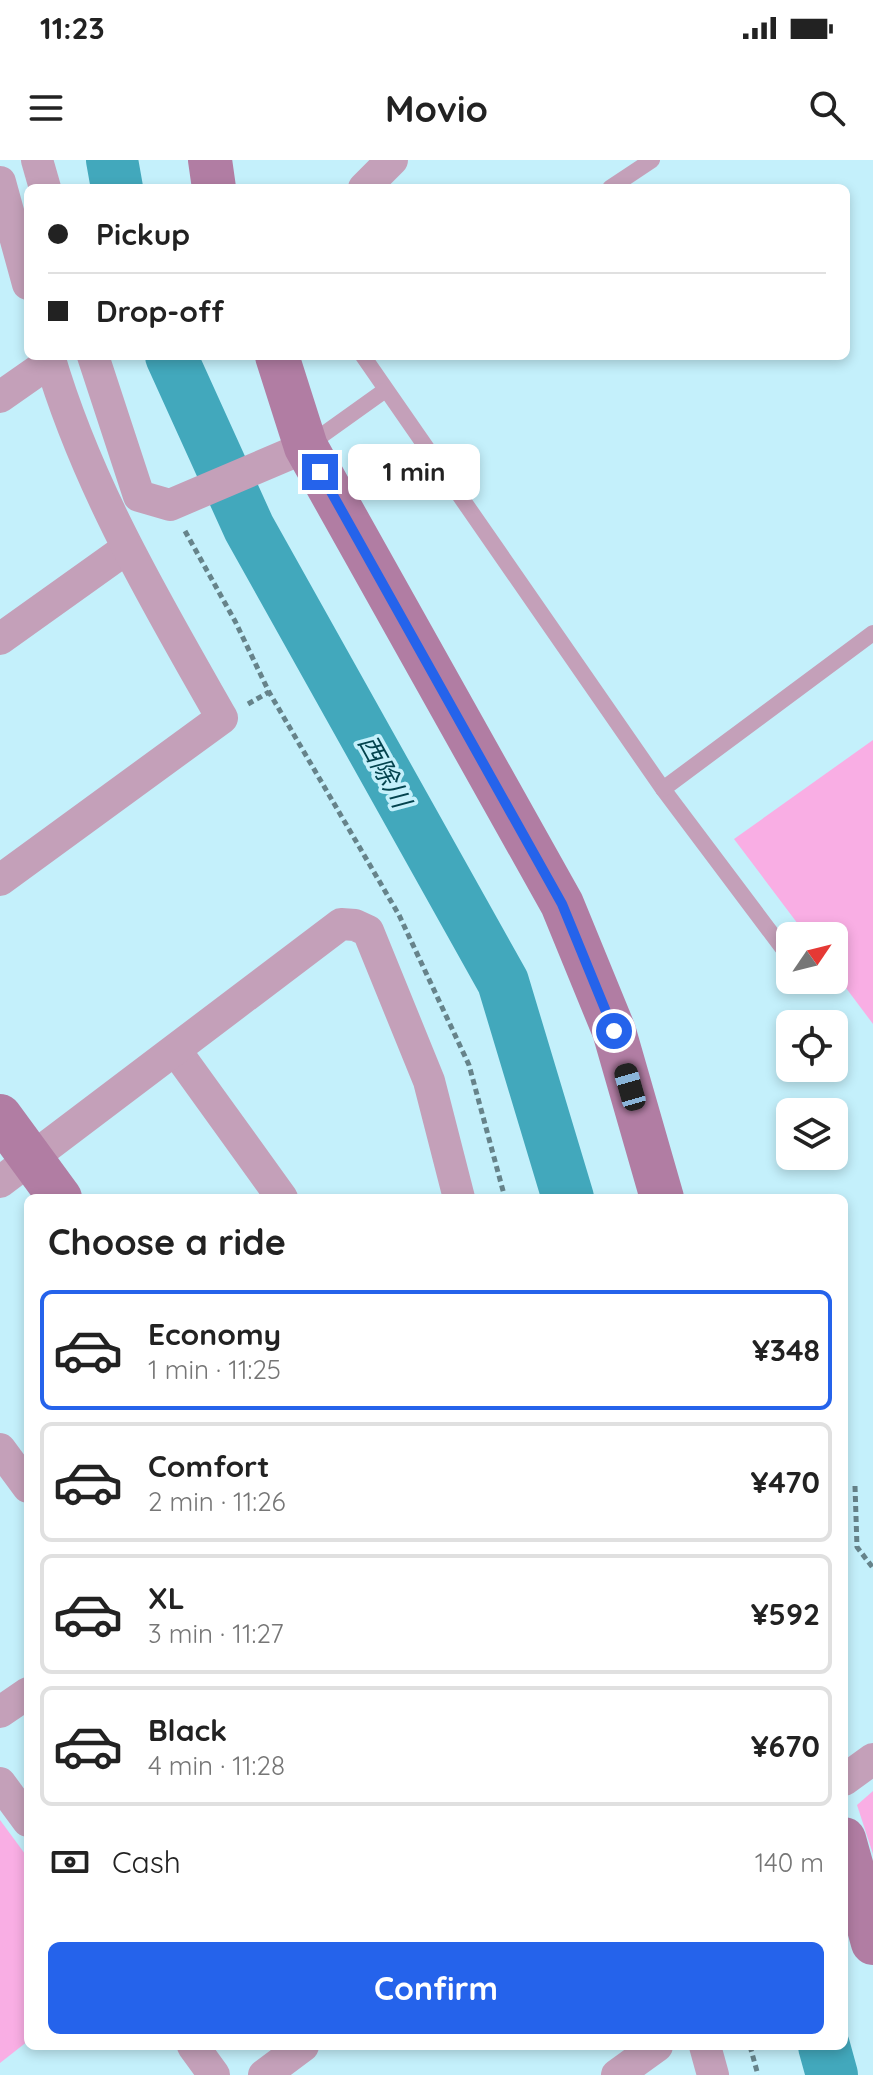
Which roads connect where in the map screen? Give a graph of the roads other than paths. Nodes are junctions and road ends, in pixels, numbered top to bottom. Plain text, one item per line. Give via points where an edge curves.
1 (37, 160) edge
2 (210, 160) edge
3 (392, 160) edge
4 (652, 160) edge
5 (0, 182) edge
6 (44, 184) edge
7 (213, 184) edge
8 (368, 184) edge
9 (616, 184) edge
10 (24, 269) edge
11 (49, 360) edge
12 (50, 360) edge
13 (94, 360) edge
14 (278, 360) edge
15 (365, 360) edge
16 (384, 391) junction
17 (0, 397) edge
18 (306, 447) junction
19 (126, 549) junction
20 (873, 633) edge
21 (0, 639) edge
22 (663, 789) junction
23 (0, 880) edge
24 (776, 939) edge
25 (176, 1051) junction
26 (0, 1116) edge
27 (16, 1170) edge
28 (54, 1194) edge
29 (279, 1194) edge
30 (458, 1194) edge
31 (661, 1194) edge
32 (0, 1449) edge
33 (24, 1482) edge
34 (24, 1696) edge
35 (0, 1712) edge
36 (873, 1759) edge
37 (848, 1777) edge
38 (0, 1783) edge
39 (24, 1816) edge
40 (848, 1853) edge
41 (873, 1943) edge
42 (196, 2050) edge
43 (298, 2050) edge
44 (651, 2050) edge
45 (706, 2050) edge
46 (214, 2075) edge
47 (264, 2075) edge
48 (617, 2075) edge
49 (713, 2075) edge

1 - 6 street
2 - 7 street
3 - 8 street
4 - 9 lane
5 - 10 street
11 - 17 street
12 - 19 street
13 - 18 street via 139,496 170,505
14 - 18 street
15 - 16 lane
16 - 18 lane
16 - 22 lane
18 - 31 street via 562,904 614,1031
19 - 21 street
19 - 23 street via 222,718
20 - 22 lane
22 - 24 lane
25 - 27 street
25 - 29 street
25 - 30 street via 341,924 368,931 429,1081
26 - 27 street
27 - 28 street
32 - 33 street
34 - 35 street
36 - 37 street
38 - 39 street
40 - 41 street
42 - 46 street
43 - 47 street
44 - 48 street
45 - 49 street

